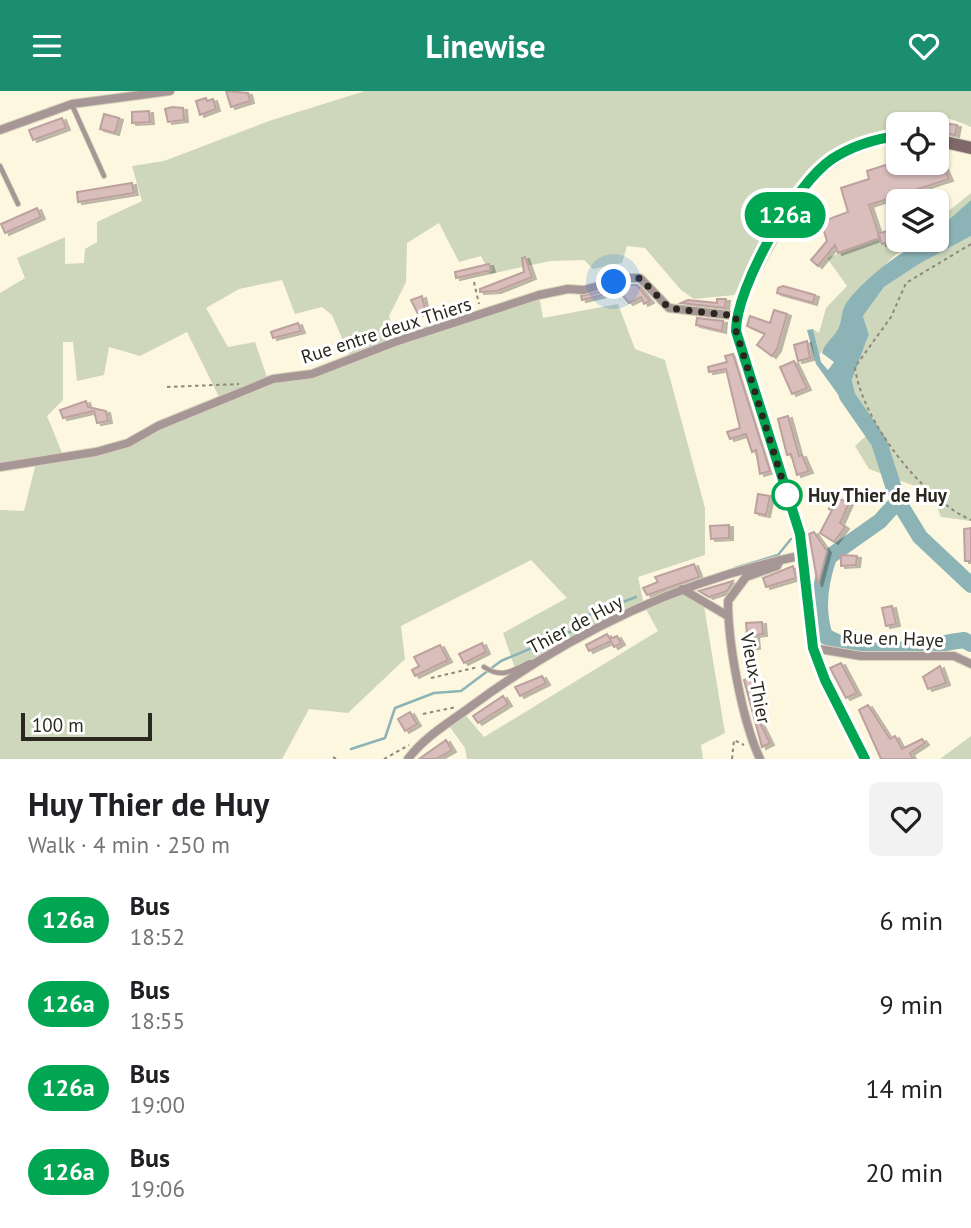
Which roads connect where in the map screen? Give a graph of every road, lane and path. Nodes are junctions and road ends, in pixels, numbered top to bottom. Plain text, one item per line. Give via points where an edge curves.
1 (166, 92) edge
2 (72, 104) junction
3 (0, 130) edge
4 (886, 139) edge
5 (949, 143) edge
6 (971, 148) edge
7 (0, 166) edge
8 (104, 176) dead end
9 (18, 204) dead end
10 (971, 244) edge
11 (474, 282) dead end
12 (482, 315) junction
13 (736, 316) junction
14 (257, 385) junction
15 (167, 387) dead end
16 (0, 467) edge
17 (971, 520) edge
18 (804, 555) junction
19 (780, 560) junction
20 (682, 589) junction
21 (728, 601) joint
22 (728, 616) junction
23 (813, 648) junction
24 (541, 659) junction
25 (971, 664) edge
26 (484, 667) joint
27 (432, 678) dead end
28 (472, 706) junction
29 (423, 714) dead end
30 (417, 745) junction
31 (749, 749) dead end
32 (384, 759) edge
33 (408, 759) edge
34 (732, 759) edge
35 (760, 759) edge
36 (865, 759) edge

1 - 2 street
2 - 3 street
2 - 8 lane
4 - 13 main road via 852,148 812,176 793,200 741,295
5 - 6 main road
7 - 9 lane
10 - 17 path via 906,283 891,317 855,367 863,401 905,466 951,511
11 - 12 path
12 - 13 street, Rue entre deux Thiers via 568,289 640,278 669,308
12 - 14 street, Rue entre deux Thiers via 312,374
13 - 18 main road via 736,331
14 - 15 path
14 - 16 street, Rue entre deux Thiers via 128,443
18 - 19 street, Thier de Huy
18 - 23 main road
19 - 20 street, Thier de Huy
19 - 21 street, Thier de Huy via 746,577
20 - 22 street
20 - 24 street, Thier de Huy via 606,622
21 - 22 street, Vieux-Thier
22 - 35 street, Vieux-Thier via 751,739
23 - 25 street, Rue en Haye via 861,656 954,656
23 - 36 main road
24 - 26 lane via 508,673 493,673
24 - 28 street, Thier de Huy
26 - 27 path
28 - 29 path
28 - 30 street, Thier de Huy
30 - 32 path via 408,745
30 - 33 street, Thier de Huy
31 - 34 path via 734,740

